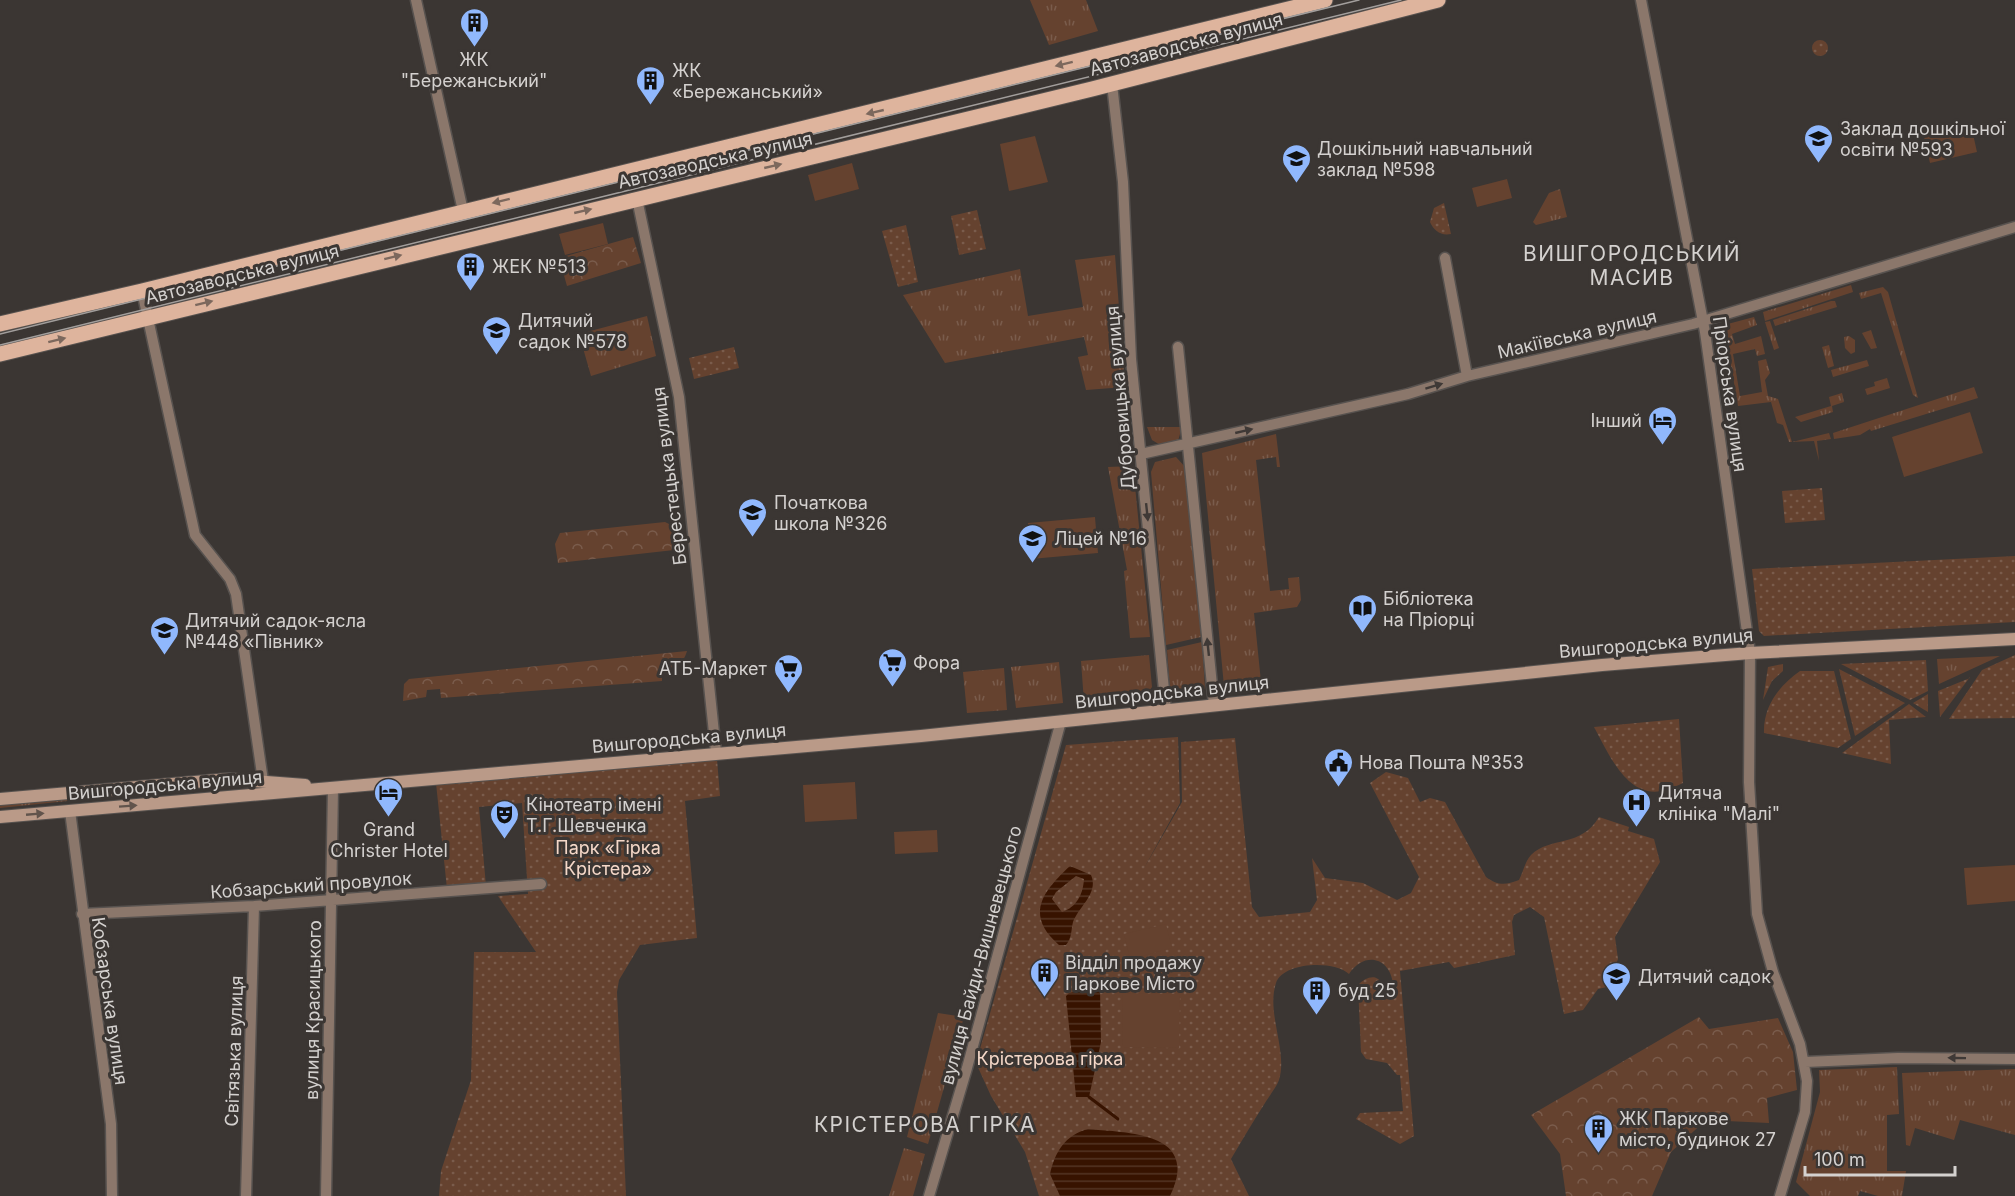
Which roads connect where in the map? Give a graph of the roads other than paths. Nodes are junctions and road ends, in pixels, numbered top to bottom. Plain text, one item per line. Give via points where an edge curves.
1 (416, 0) edge
2 (1325, 0) edge
3 (1438, 0) edge
4 (1641, 0) edge
5 (1112, 84) junction
6 (637, 199) junction
7 (463, 211) junction
8 (2015, 227) edge
9 (1445, 258) dead end
10 (142, 291) junction
11 (147, 317) junction
12 (1703, 322) junction
13 (0, 324) edge
14 (1178, 347) dead end
15 (0, 354) edge
16 (1467, 376) junction
17 (1187, 444) junction
18 (1141, 454) junction
19 (2015, 639) edge
20 (1750, 653) junction
21 (1214, 705) junction
22 (1166, 710) junction
23 (1061, 721) junction
24 (716, 752) junction
25 (263, 781) junction
26 (333, 788) junction
27 (0, 799) edge
28 (70, 810) junction
29 (0, 817) edge
30 (542, 884) dead end
31 (332, 901) junction
32 (254, 906) junction
33 (82, 914) junction
34 (2015, 1059) edge
35 (1804, 1062) junction
36 (112, 1196) edge
37 (246, 1196) edge
38 (326, 1196) edge
39 (929, 1196) edge
40 (1780, 1196) edge

1 - 7 street
2 -> 7 main road, Автозаводська вулиця
3 - 5 main road, Автозаводська вулиця
4 - 12 street, Пріорська вулиця
6 -> 5 main road, Автозаводська вулиця
5 - 18 street, Дубровицька вулиця via 1123,182 1131,358
11 -> 6 main road, Автозаводська вулиця
6 - 24 street, Берестецька вулиця via 679,398
7 - 10 main road, Автозаводська вулиця
8 - 12 street, Макіївська вулиця
9 - 16 street
10 - 11 street
10 - 13 main road, Автозаводська вулиця
15 -> 11 main road, Автозаводська вулиця
11 - 25 street via 195,535 230,579 236,594
12 - 16 street, Макіївська вулиця
12 - 20 street, Пріорська вулиця
14 - 17 street
17 -> 16 street, Макіївська вулиця via 1408,394
17 - 18 street, Макіївська вулиця
21 -> 17 street
18 -> 22 street, Дубровицька вулиця
19 - 20 main road, Вишгородська вулиця
20 - 21 main road, Вишгородська вулиця
20 - 35 street, Пріорська вулиця via 1749,782 1757,914
21 - 22 main road, Вишгородська вулиця
22 - 23 main road, Вишгородська вулиця
23 - 24 main road, Вишгородська вулиця
23 - 39 street, вулиця Байди-Вишневецького
24 - 26 main road, Вишгородська вулиця
25 - 26 main road, Вишгородська вулиця
25 - 27 main road, Вишгородська вулиця via 229,779
28 -> 26 main road, Вишгородська вулиця
26 - 31 street, вулиця Красицького
29 -> 28 main road, Вишгородська вулиця
28 - 33 street, Кобзарська вулиця
30 - 31 street, Кобзарський провулок
31 - 32 street, Кобзарський провулок
31 - 38 street, вулиця Красицького
32 - 33 street, Кобзарський провулок
32 - 37 street, Світязька вулиця
33 - 36 street, Кобзарська вулиця via 111,1124
34 -> 35 street
35 - 40 street, Пріорська вулиця via 1805,1112

